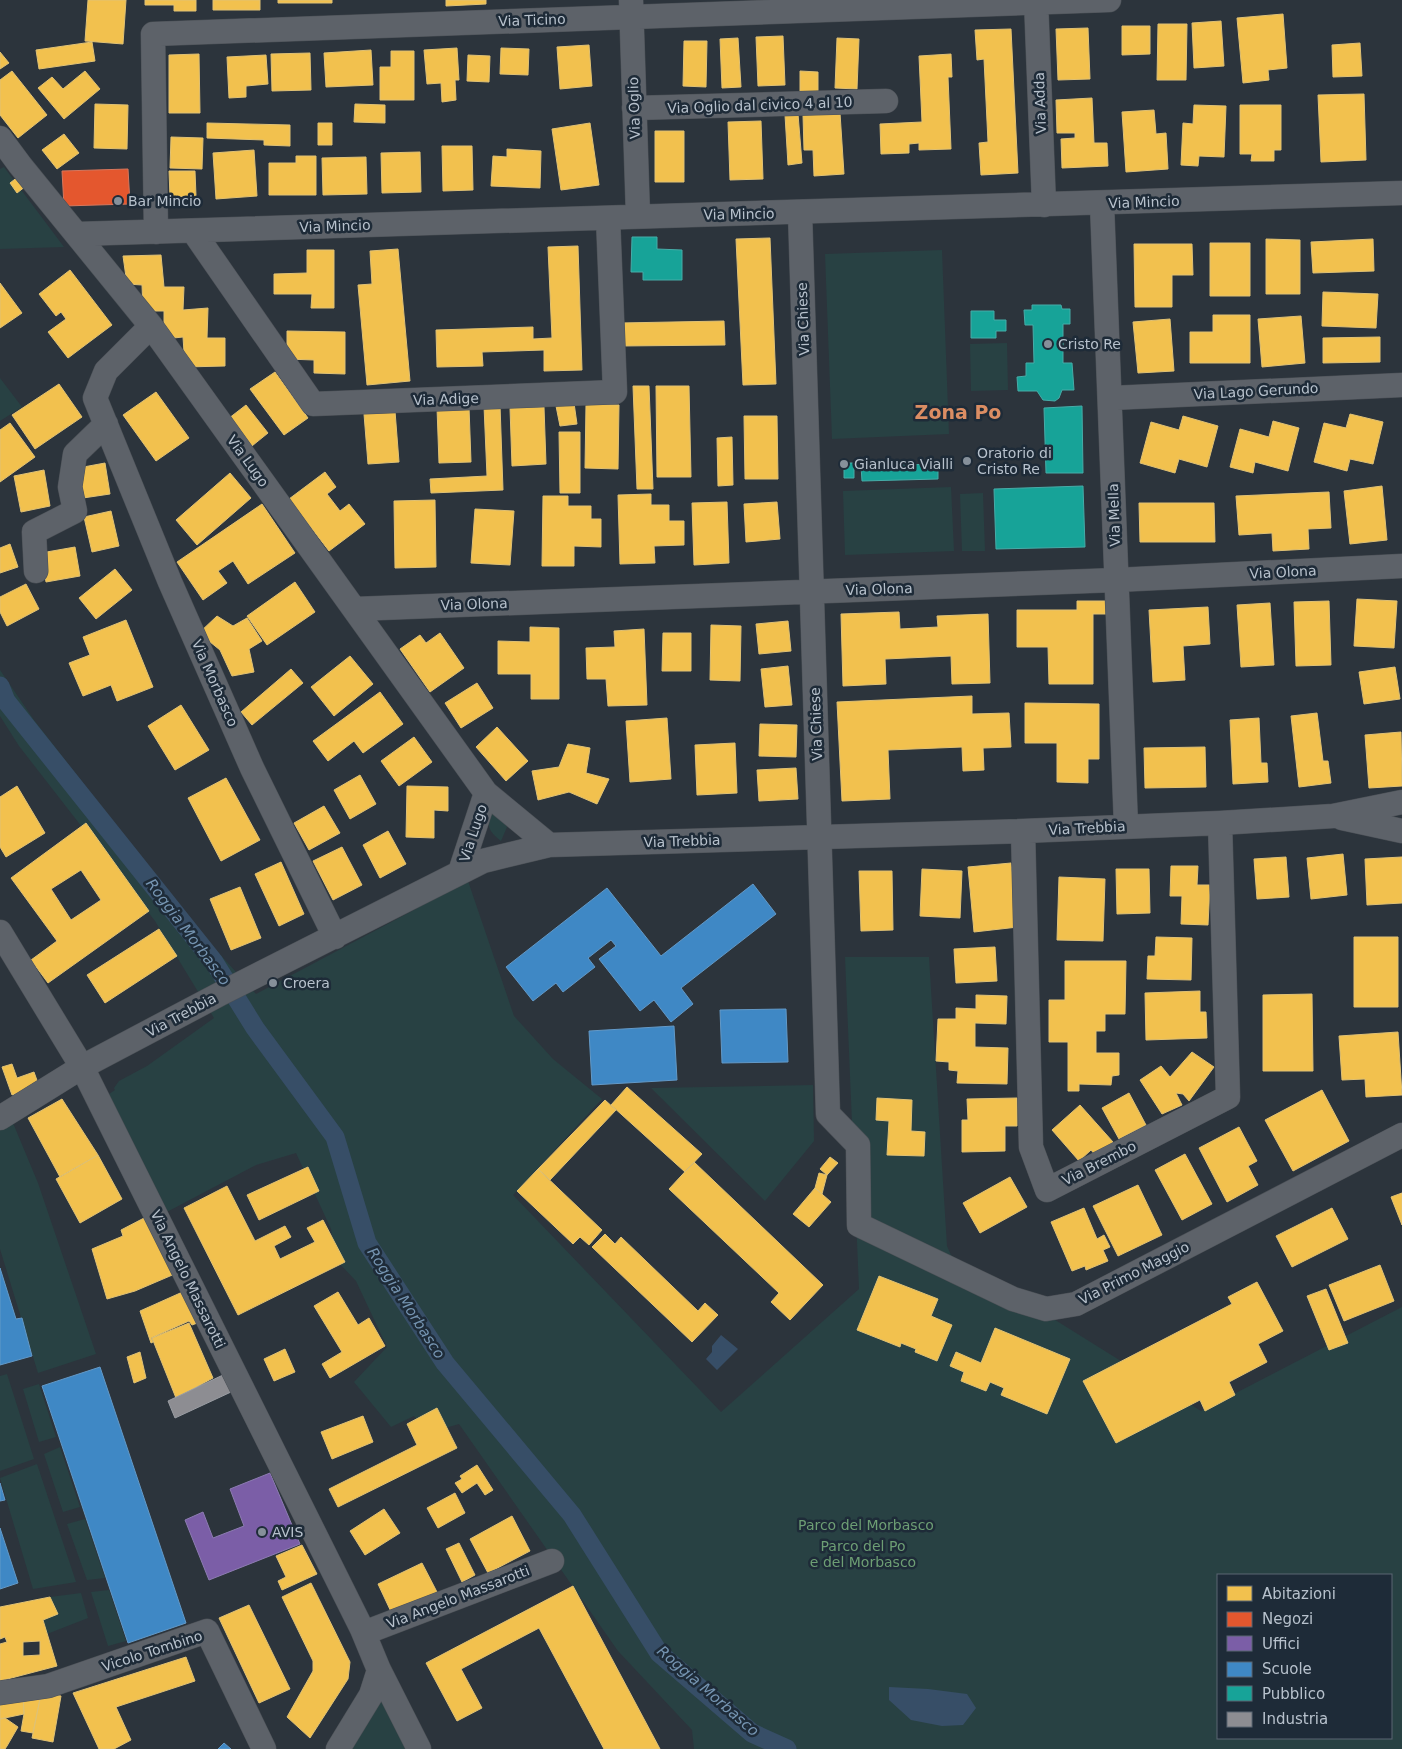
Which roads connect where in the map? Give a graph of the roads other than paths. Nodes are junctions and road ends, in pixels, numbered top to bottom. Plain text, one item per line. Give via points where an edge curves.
1 (1109, 0) edge
2 (1036, 1) edge
3 (631, 8) edge
4 (886, 101) dead end
5 (634, 108) junction
6 (0, 138) edge
7 (1402, 193) edge
8 (1102, 204) junction
9 (1044, 205) junction
10 (800, 212) junction
11 (638, 216) junction
12 (608, 218) junction
13 (193, 231) junction
14 (156, 232) junction
15 (77, 234) junction
16 (151, 326) junction
17 (1402, 385) edge
18 (1111, 398) junction
19 (106, 424) junction
20 (1402, 566) edge
21 (36, 571) dead end
22 (1116, 580) junction
23 (812, 592) junction
24 (355, 609) junction
25 (486, 793) junction
26 (1402, 803) edge
27 (1333, 816) junction
28 (1402, 820) edge
29 (1220, 823) junction
30 (1126, 826) junction
31 (1023, 831) junction
32 (1402, 831) edge
33 (819, 837) junction
34 (549, 845) junction
35 (460, 872) junction
36 (0, 932) edge
37 (334, 936) junction
38 (82, 1068) junction
39 (0, 1118) edge
40 (1402, 1135) edge
41 (859, 1225) joint
42 (552, 1561) dead end
43 (364, 1633) junction
44 (379, 1670) junction
45 (0, 1693) edge
46 (264, 1749) edge
47 (338, 1749) edge
48 (418, 1749) edge

1 - 2 street, Via Ticino
2 - 3 street, Via Ticino
2 - 9 street, Via Adda
3 - 5 street, Via Oglio
3 - 14 street, Via Ticino via 153,34
4 - 5 street, Via Oglio dal civico 4 al 10
5 - 11 street, Via Oglio
6 - 15 street, Via Lugo
7 - 8 street, Via Mincio
8 - 9 street, Via Mincio
8 - 18 street, Via Mella
9 - 10 street, Via Mincio
10 - 11 street, Via Mincio
10 - 23 street, Via Chiese
11 - 12 street, Via Mincio
12 - 13 street, Via Mincio
12 - 13 street, Via Adige via 615,392 313,404
13 - 14 street, Via Mincio
14 - 15 street, Via Mincio
15 - 16 street, Via Lugo
16 - 19 street, Via Morbasco via 106,371 95,398
16 - 24 street, Via Lugo
17 - 18 street, Via Lago Gerundo
18 - 22 street, Via Mella
19 - 21 street via 76,454 70,487 75,511 34,532
19 - 37 street, Via Morbasco via 170,582 252,768
20 - 22 street, Via Olona
22 - 23 street, Via Olona
22 - 30 street, Via Mella
23 - 24 street, Via Olona
23 - 33 street, Via Chiese
24 - 25 street, Via Lugo
25 - 34 street, Via Lugo
25 - 35 street, Via Lugo
26 - 27 street, Via Trebbia
26 - 28 street
27 - 29 street, Via Trebbia
27 - 32 street, Via Trebbia
29 - 30 street, Via Trebbia
29 - 31 street, Via Brembo via 1228,1096 1047,1190 1031,1147
30 - 31 street, Via Trebbia
31 - 33 street, Via Trebbia
33 - 34 street, Via Trebbia
33 - 41 street, Via Chiese via 828,1114 858,1145
34 - 35 street, Via Trebbia via 483,861
35 - 37 street, Via Trebbia
36 - 38 street, Via Angelo Massarotti
37 - 38 street, Via Trebbia
38 - 39 street, Via Trebbia
38 - 43 street, Via Angelo Massarotti
40 - 41 street, Via Primo Maggio via 1076,1304 1046,1309 1013,1299
42 - 43 street, Via Angelo Massarotti
43 - 44 street, Via Angelo Massarotti
44 - 47 street via 371,1695
44 - 48 street, Via Angelo Massarotti
45 - 46 street, Vicolo Tombino via 48,1686 207,1631

